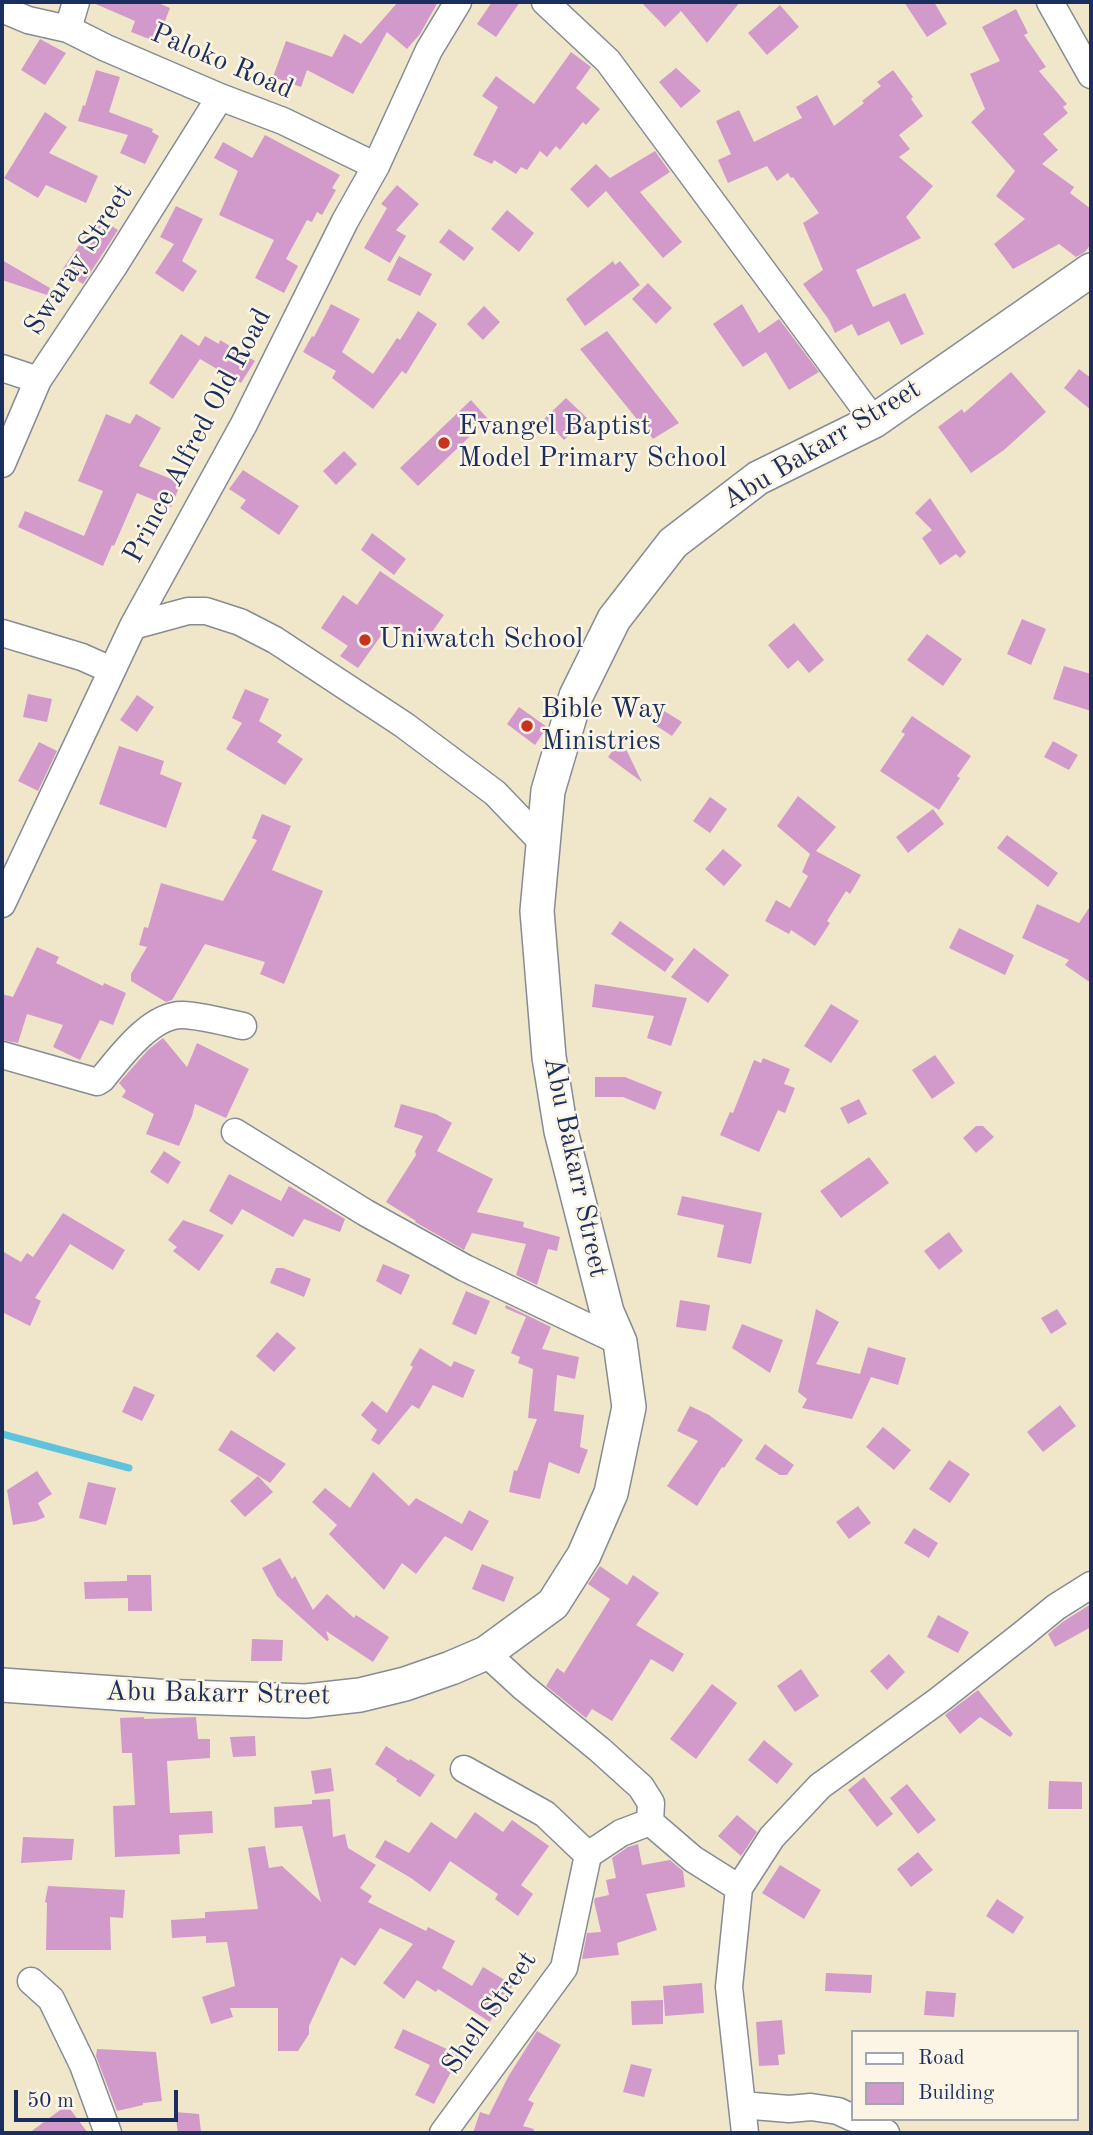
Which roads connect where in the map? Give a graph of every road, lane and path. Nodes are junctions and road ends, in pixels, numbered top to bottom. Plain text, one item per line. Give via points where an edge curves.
1 (76, 2) edge
2 (458, 2) edge
3 (545, 2) edge
4 (1050, 2) edge
5 (2, 9) edge
6 (68, 29) junction
7 (1091, 75) edge
8 (220, 97) junction
9 (376, 166) junction
10 (1091, 270) edge
11 (2, 368) edge
12 (38, 380) junction
13 (874, 421) junction
14 (2, 464) edge
15 (133, 626) junction
16 (2, 633) edge
17 (111, 670) junction
18 (543, 844) junction
19 (2, 904) edge
20 (243, 1026) dead end
21 (2, 1055) edge
22 (235, 1132) dead end
23 (620, 1342) junction
24 (1091, 1585) edge
25 (486, 1653) junction
26 (2, 1685) edge
27 (464, 1769) dead end
28 (650, 1822) junction
29 (587, 1855) junction
30 (739, 1888) junction
31 (31, 1981) dead end
32 (742, 2105) junction
33 (852, 2117) edge
34 (859, 2121) edge
35 (108, 2133) edge
36 (443, 2133) edge
37 (745, 2133) edge
38 (886, 2133) edge

1 - 6 street
2 - 9 street, Prince Alfred Old Road via 429,50
3 - 13 street via 608,61
4 - 7 street
5 - 6 street, Paloko Road
6 - 8 street, Paloko Road
8 - 9 street, Paloko Road via 283,121
8 - 12 street, Swaray Street
9 - 15 street, Prince Alfred Old Road via 244,424
10 - 13 street, Abu Bakarr Street
11 - 12 street
12 - 14 street, Swaray Street
13 - 18 street, Abu Bakarr Street via 758,478 673,543 614,620 576,696 548,791
15 - 17 street, Prince Alfred Old Road
15 - 18 street via 188,611 206,611 275,640 404,725 495,793
16 - 17 street
17 - 19 street, Prince Alfred Old Road
18 - 23 street, Abu Bakarr Street via 537,911 549,1057 565,1144 607,1312
20 - 21 street via 180,1015 159,1021 97,1082
22 - 23 street via 454,1262
23 - 25 street, Abu Bakarr Street via 629,1407 611,1493 584,1555 553,1604
24 - 30 street via 820,1786 772,1837
25 - 26 street, Abu Bakarr Street via 405,1684 306,1701
25 - 28 street via 641,1787 651,1803
27 - 29 street via 545,1814
28 - 29 street via 621,1833
28 - 30 street
29 - 36 street, Shell Street via 564,1968
30 - 32 street via 729,1987
31 - 35 street via 51,1999 83,2065
32 - 33 street via 838,2110
32 - 37 street
34 - 38 street

